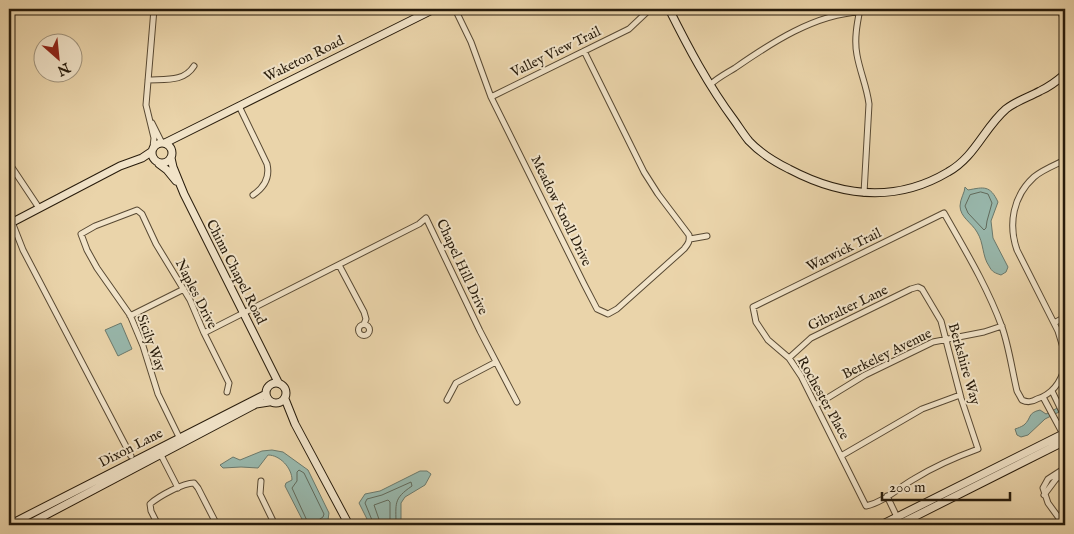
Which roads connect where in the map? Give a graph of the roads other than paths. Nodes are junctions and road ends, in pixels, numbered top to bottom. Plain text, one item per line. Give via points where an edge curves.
1 (154, 9) edge
2 (434, 9) edge
3 (455, 9) edge
4 (654, 9) edge
5 (669, 9) edge
6 (1062, 9) edge
7 (860, 10) edge
8 (1065, 30) edge
9 (584, 51) junction
10 (194, 66) dead end
11 (1065, 74) edge
12 (148, 80) junction
13 (710, 85) junction
14 (491, 97) junction
15 (239, 106) junction
16 (148, 116) junction
17 (184, 134) junction
18 (164, 143) junction
19 (152, 150) junction
20 (172, 154) junction
21 (1065, 160) edge
22 (157, 162) junction
23 (9, 163) edge
24 (109, 172) junction
25 (864, 193) junction
26 (184, 194) junction
27 (253, 194) dead end
28 (40, 208) junction
29 (137, 210) joint
30 (10, 223) edge
31 (708, 236) dead end
32 (690, 239) junction
33 (339, 265) junction
34 (922, 288) joint
35 (184, 289) junction
36 (753, 307) joint
37 (243, 313) junction
38 (130, 316) junction
39 (1065, 317) edge
40 (1054, 323) junction
41 (364, 324) dead end
42 (1002, 326) junction
43 (204, 334) junction
44 (946, 338) junction
45 (1065, 354) edge
46 (789, 358) junction
47 (267, 361) junction
48 (496, 362) junction
49 (1065, 366) edge
50 (278, 382) junction
51 (269, 385) junction
52 (1052, 391) junction
53 (227, 392) dead end
54 (266, 394) junction
55 (960, 395) junction
56 (1043, 397) junction
57 (447, 400) dead end
58 (282, 401) junction
59 (270, 402) junction
60 (517, 402) dead end
61 (816, 405) junction
62 (1064, 415) edge
63 (180, 437) junction
64 (1065, 437) edge
65 (161, 455) junction
66 (131, 456) dead end
67 (841, 456) junction
68 (1065, 470) edge
69 (94, 481) junction
70 (260, 481) dead end
71 (178, 488) junction
72 (98, 489) junction
73 (888, 496) junction
74 (24, 518) junction
75 (898, 521) edge
76 (9, 525) edge
77 (27, 525) edge
78 (158, 525) edge
79 (217, 525) edge
80 (275, 525) edge
81 (349, 525) edge
82 (881, 525) edge
83 (1064, 525) edge

1 - 12 street
2 - 15 street, Waketon Road
3 - 14 street, Meadow Knoll Drive via 472,42
4 - 9 street, Valley View Trail via 629,29
5 - 13 street
6 - 8 street
7 - 13 street via 835,14 782,38
7 - 25 street via 855,43 869,104
9 - 14 street, Valley View Trail
9 - 32 street via 644,172
10 - 12 street via 189,74 180,78
11 - 25 street via 1008,107 974,150 947,173 900,191
12 - 16 street
13 - 25 street via 749,141 762,153 815,182
14 - 32 street, Meadow Knoll Drive via 595,306 601,312 608,314 617,309 684,249
15 - 17 street, Waketon Road
15 - 27 street via 269,173 261,190
16 - 18 street
16 - 19 street via 154,138
17 - 18 street, Waketon Road
17 - 20 street, Waketon Road
18 - 19 street, Waketon Road
18 - 20 street
19 - 22 street, Chinn Chapel Road
19 - 24 street via 142,158
20 - 22 street via 166,163
20 - 26 street, Chinn Chapel Road via 173,167
21 - 40 street via 1034,176 1022,190 1012,225 1017,250
22 - 24 street via 139,163
22 - 26 street, Chinn Chapel Road via 170,173
23 - 28 street
24 - 28 street
26 - 37 street, Chinn Chapel Road
28 - 30 street
29 - 35 street, Naples Drive
29 - 38 street, Sicily Way via 81,234 97,268
30 - 66 street
31 - 32 street
33 - 37 street, Chapel Hill Drive
33 - 41 street via 364,312
33 - 48 street, Chapel Hill Drive via 426,218
34 - 44 street, Berkshire Way via 941,321
34 - 46 street, Gibralter Lane via 911,289 811,338
35 - 38 street
35 - 43 street, Naples Drive
36 - 42 street, Warwick Trail via 944,213 975,267
36 - 46 street, Rochester Place via 756,322 768,340
37 - 43 street, Chapel Hill Drive
37 - 47 street, Chinn Chapel Road
38 - 63 street, Sicily Way via 158,394
39 - 40 street
40 - 45 street
42 - 44 street, Berkeley Avenue
42 - 56 street via 1022,400 1029,402
43 - 53 street, Naples Drive via 229,383
44 - 55 street, Berkshire Way
44 - 61 street, Berkeley Avenue via 865,375
46 - 61 street, Rochester Place
47 - 50 street, Chinn Chapel Road
47 - 51 street, Chinn Chapel Road via 271,378
48 - 57 street via 456,383
48 - 60 street, Chapel Hill Drive
49 - 52 street
50 - 51 street
50 - 58 street via 286,390
51 - 54 street
52 - 56 street
52 - 62 street
54 - 59 street
54 - 63 street, Dixon Lane
55 - 67 street via 922,409
55 - 73 street, Berkshire Way via 978,448 940,464
56 - 64 street
58 - 59 street
58 - 81 street
59 - 65 street, Dixon Lane via 256,404
61 - 67 street, Rochester Place
63 - 69 street, Dixon Lane
64 - 75 street
65 - 71 street
65 - 72 street, Dixon Lane
67 - 73 street, Rochester Place via 866,506
68 - 83 street via 1048,479 1043,488 1048,503
69 - 72 street
69 - 74 street, Dixon Lane
70 - 80 street via 260,494
71 - 78 street via 150,504
71 - 79 street via 194,483
72 - 77 street, Dixon Lane
73 - 75 street
74 - 76 street, Dixon Lane
74 - 77 street
75 - 82 street

